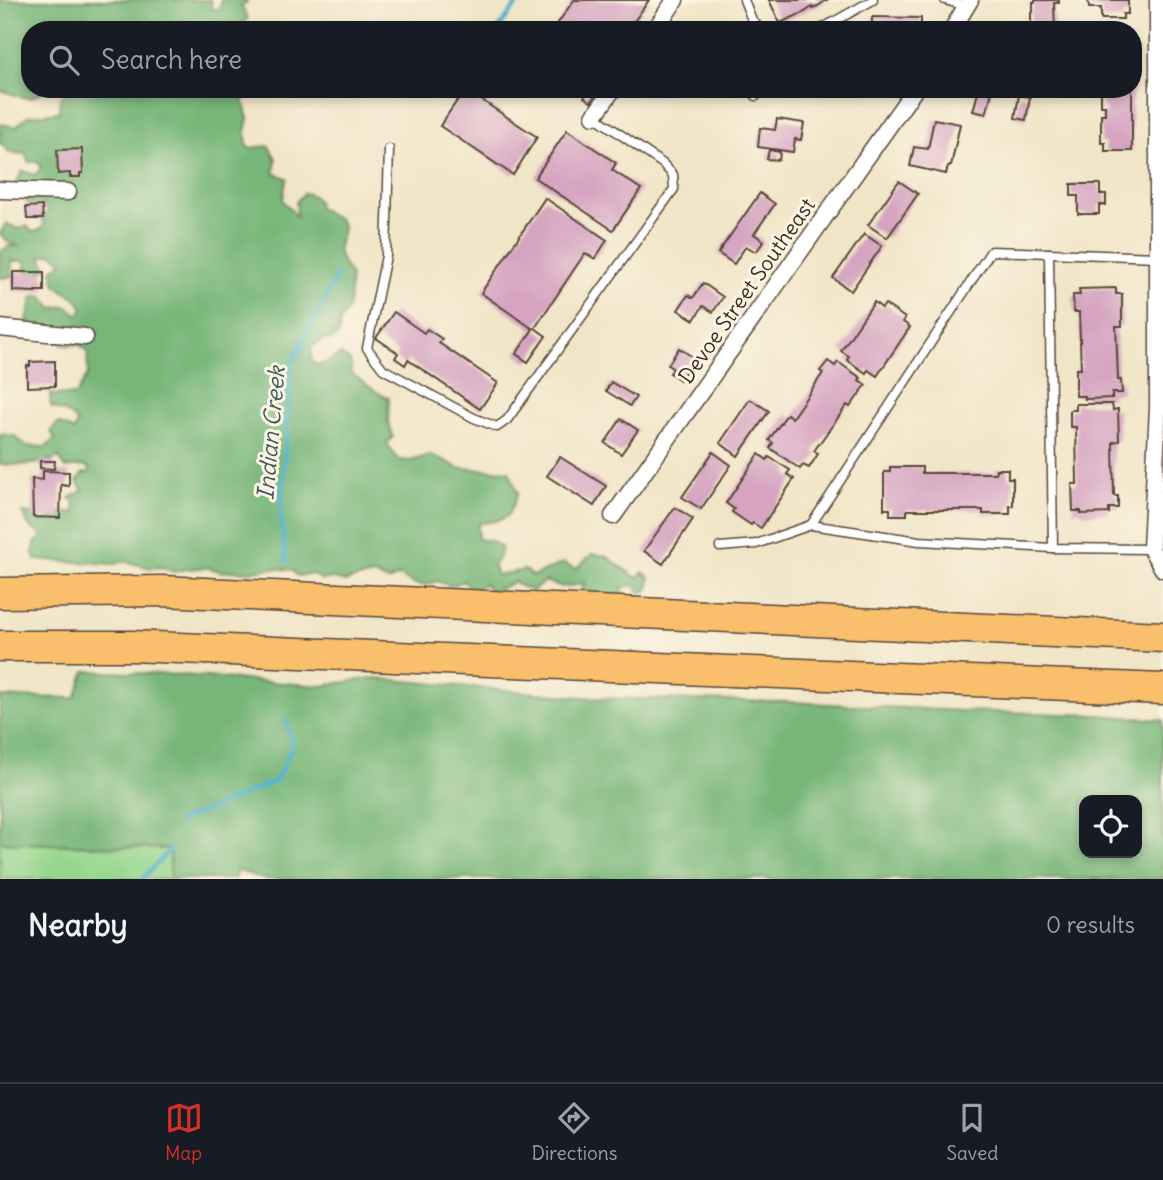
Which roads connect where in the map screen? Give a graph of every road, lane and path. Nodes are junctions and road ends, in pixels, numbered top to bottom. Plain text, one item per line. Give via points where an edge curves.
1 (675, 0) edge
2 (744, 0) edge
3 (873, 0) edge
4 (946, 0) edge
5 (1158, 0) edge
6 (968, 3) edge
7 (661, 21) edge
8 (753, 21) edge
9 (835, 21) edge
10 (957, 21) edge
11 (607, 98) edge
12 (909, 98) edge
13 (594, 116) joint
14 (390, 149) dead end
15 (1160, 166) edge
16 (0, 190) edge
17 (68, 192) dead end
18 (1049, 253) junction
19 (1157, 257) junction
20 (0, 328) edge
21 (85, 337) dead end
22 (1161, 407) edge
23 (613, 516) dead end
24 (811, 525) junction
25 (720, 547) dead end
26 (1053, 548) junction
27 (1151, 550) junction
28 (1163, 569) edge
29 (0, 593) edge
30 (1163, 637) edge
31 (0, 646) edge
32 (1163, 689) edge

1 - 7 street
2 - 8 lane
3 - 9 lane
4 - 6 lane
5 - 15 street
6 - 10 street
11 - 13 street
12 - 23 street, Devoe Street Southeast
13 - 14 lane via 663,164 673,175 674,189 507,420 496,427 383,369 367,348 386,256
15 - 19 street
16 - 17 street
18 - 19 lane
18 - 24 lane via 991,251
18 - 26 lane
19 - 22 street
20 - 21 street
22 - 27 street
24 - 25 lane via 756,544
24 - 26 lane via 919,541
26 - 27 lane
27 - 28 street
29 - 30 highway via 162,591
31 - 32 highway via 131,646

